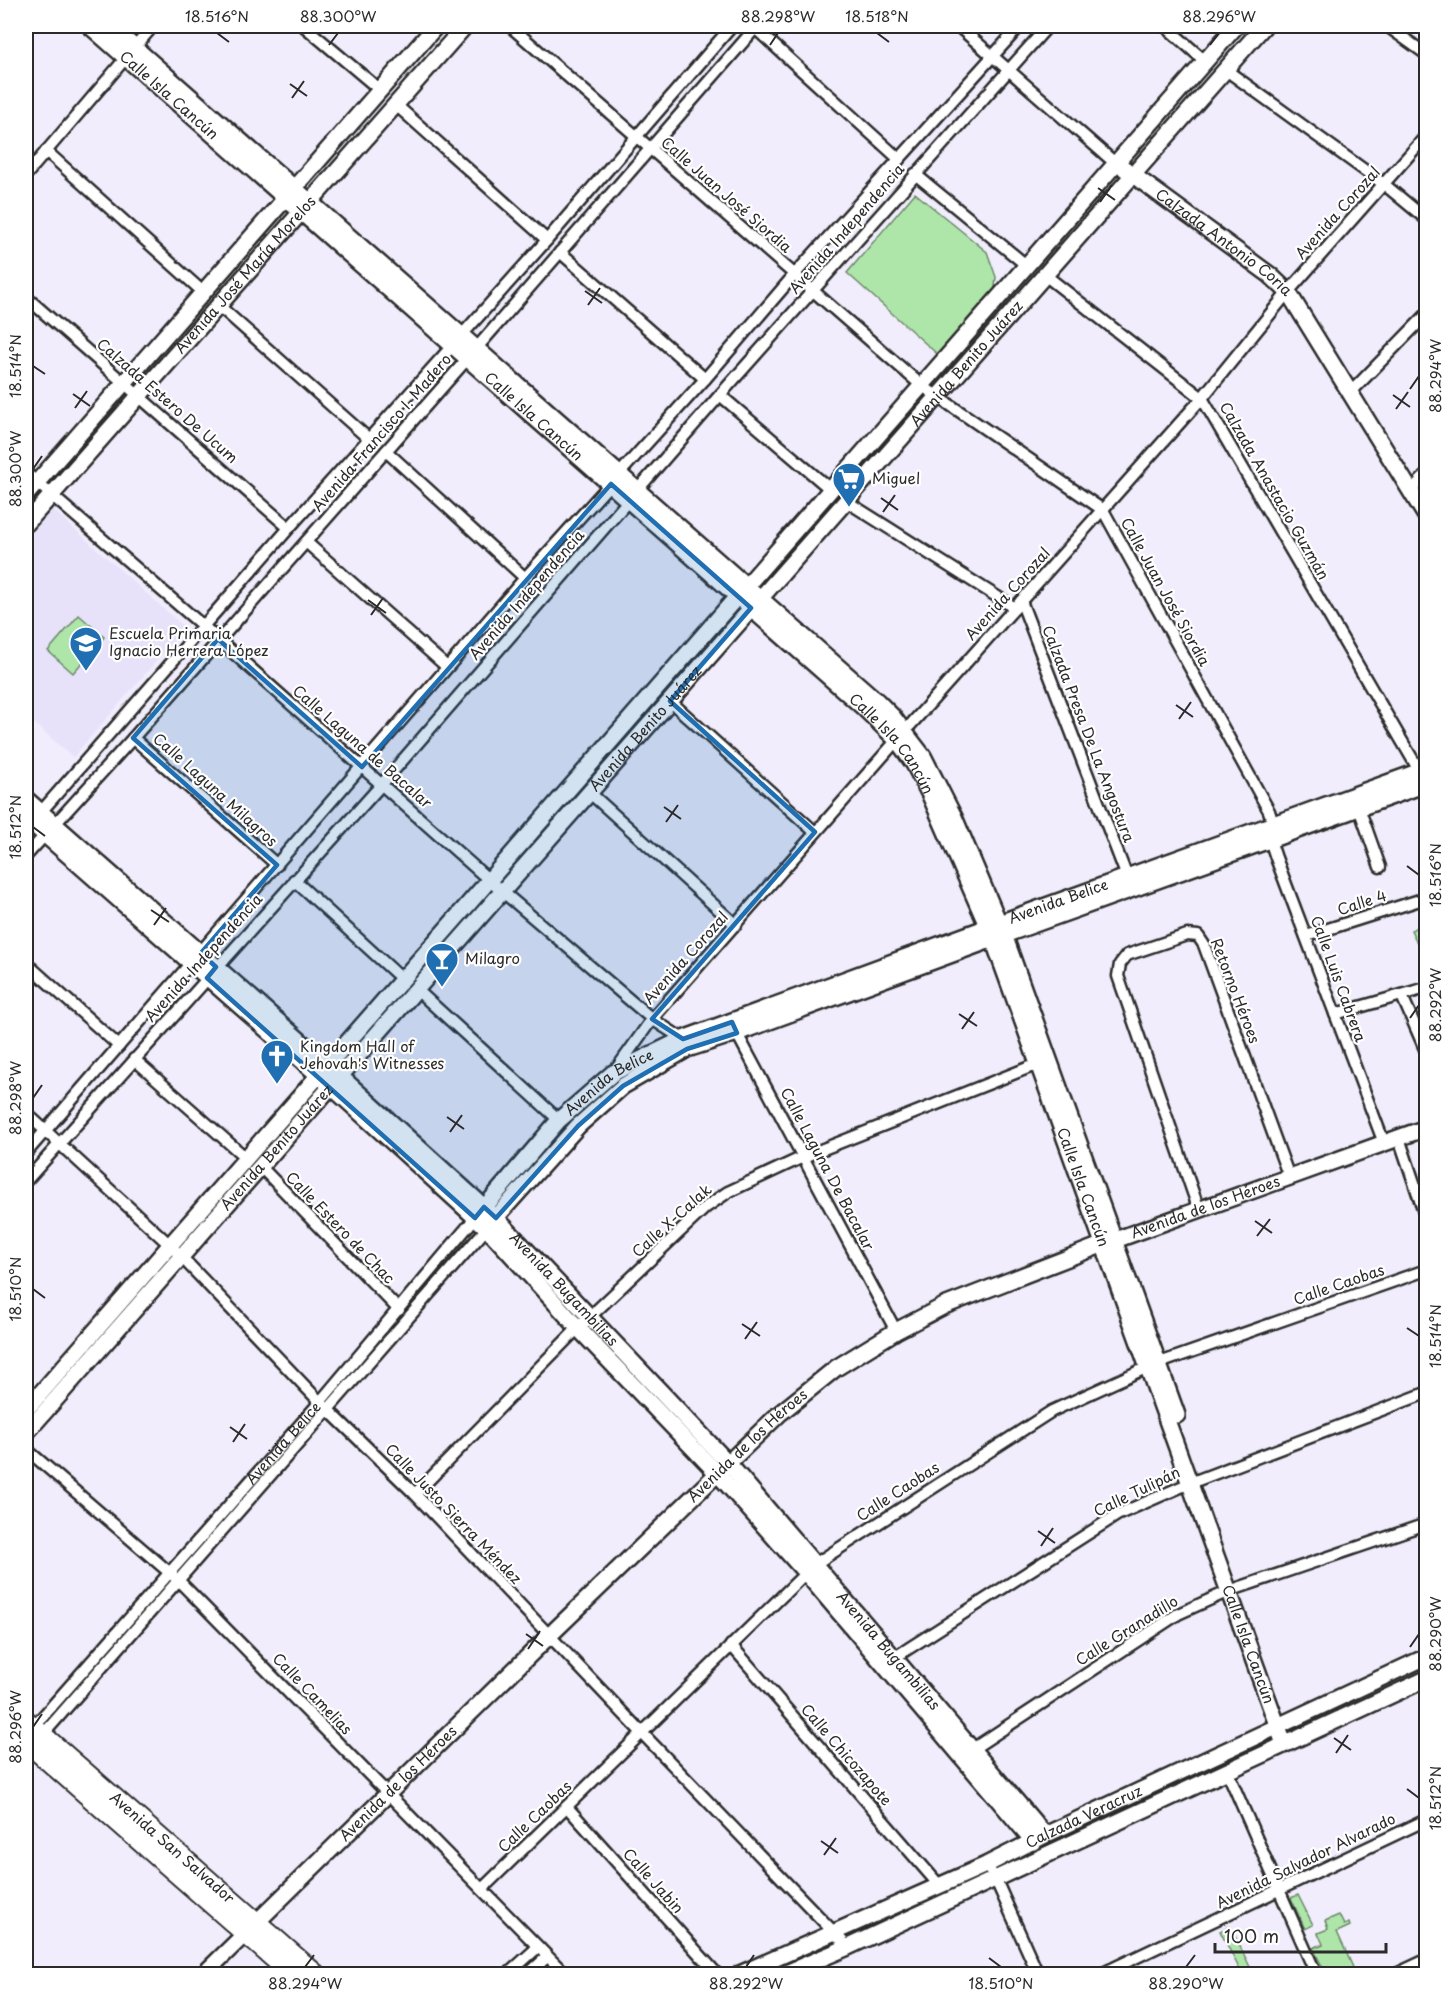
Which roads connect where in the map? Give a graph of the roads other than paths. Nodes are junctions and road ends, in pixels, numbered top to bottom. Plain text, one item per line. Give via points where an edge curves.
1 (90, 26) edge
2 (110, 26) edge
3 (153, 26) edge
4 (304, 26) edge
5 (436, 26) edge
6 (465, 26) edge
7 (510, 26) edge
8 (732, 26) edge
9 (958, 26) edge
10 (1020, 26) edge
11 (1048, 26) edge
12 (1165, 26) edge
13 (1236, 26) edge
14 (1264, 26) edge
15 (1387, 26) edge
16 (756, 27) edge
17 (129, 51) junction
18 (1426, 54) edge
19 (993, 56) junction
20 (1205, 60) junction
21 (1008, 70) junction
22 (1226, 70) junction
23 (380, 90) junction
24 (396, 104) junction
25 (636, 136) junction
26 (1426, 136) edge
27 (650, 148) junction
28 (46, 151) junction
29 (899, 159) junction
30 (1115, 163) junction
31 (915, 174) junction
32 (1133, 174) junction
33 (26, 175) edge
34 (1385, 185) junction
35 (290, 193) junction
36 (305, 206) junction
37 (1426, 219) edge
38 (547, 240) junction
39 (560, 252) junction
40 (1026, 265) junction
41 (795, 274) junction
42 (1045, 275) junction
43 (813, 290) junction
44 (203, 291) junction
45 (1288, 292) junction
46 (26, 297) edge
47 (218, 305) junction
48 (1426, 315) edge
49 (458, 341) junction
50 (472, 354) junction
51 (705, 379) junction
52 (124, 383) junction
53 (921, 385) junction
54 (1351, 392) junction
55 (720, 395) junction
56 (138, 396) junction
57 (938, 397) junction
58 (1202, 398) junction
59 (369, 439) junction
60 (386, 451) junction
61 (1426, 475) edge
62 (31, 477) edge
63 (615, 479) junction
64 (830, 489) junction
65 (1412, 490) junction
66 (52, 494) junction
67 (26, 495) edge
68 (634, 496) junction
69 (846, 501) junction
70 (1102, 510) junction
71 (1426, 516) edge
72 (26, 524) edge
73 (289, 528) junction
74 (306, 542) junction
75 (525, 578) junction
76 (741, 591) junction
77 (756, 604) junction
78 (1018, 605) junction
79 (203, 626) junction
80 (218, 639) junction
81 (447, 666) junction
82 (670, 700) junction
83 (901, 736) junction
84 (133, 738) junction
85 (362, 767) junction
86 (1424, 775) edge
87 (382, 784) junction
88 (589, 792) junction
89 (26, 799) edge
90 (1359, 808) junction
91 (31, 821) edge
92 (49, 829) junction
93 (815, 832) junction
94 (1271, 832) junction
95 (26, 856) edge
96 (276, 865) junction
97 (1380, 867) dead end
98 (1127, 877) junction
99 (294, 880) junction
100 (489, 880) junction
101 (503, 891) junction
102 (1426, 898) edge
103 (736, 925) junction
104 (996, 931) junction
105 (1306, 936) junction
106 (196, 958) junction
107 (26, 963) edge
108 (212, 972) junction
109 (402, 980) junction
110 (1426, 988) edge
111 (416, 990) junction
112 (1402, 996) junction
113 (1335, 1014) junction
114 (652, 1019) junction
115 (734, 1028) junction
116 (683, 1039) junction
117 (119, 1046) junction
118 (1425, 1048) edge
119 (134, 1059) junction
120 (1044, 1062) junction
121 (323, 1070) junction
122 (613, 1073) junction
123 (336, 1081) junction
124 (26, 1113) edge
125 (559, 1120) junction
126 (1426, 1128) edge
127 (46, 1130) junction
128 (1399, 1138) junction
129 (60, 1142) junction
130 (1384, 1143) junction
131 (26, 1153) edge
132 (803, 1157) junction
133 (246, 1158) junction
134 (260, 1166) junction
135 (1289, 1178) junction
136 (26, 1181) edge
137 (1199, 1210) junction
138 (486, 1218) junction
139 (1426, 1218) edge
140 (1109, 1242) junction
141 (170, 1245) junction
142 (181, 1257) junction
143 (1426, 1270) edge
144 (399, 1310) junction
145 (584, 1323) junction
146 (896, 1331) junction
147 (1153, 1365) junction
148 (1426, 1393) edge
149 (323, 1405) junction
150 (26, 1410) edge
151 (26, 1433) edge
152 (26, 1449) edge
153 (723, 1469) junction
154 (1195, 1481) junction
155 (415, 1494) junction
156 (1426, 1524) edge
157 (810, 1569) junction
158 (173, 1576) junction
159 (1234, 1589) junction
160 (549, 1635) junction
161 (731, 1645) junction
162 (1426, 1657) edge
163 (889, 1661) junction
164 (1426, 1679) edge
165 (1283, 1725) junction
166 (642, 1733) junction
167 (30, 1737) edge
168 (1289, 1742) junction
169 (967, 1753) junction
170 (1227, 1771) junction
171 (388, 1793) junction
172 (567, 1807) junction
173 (1426, 1820) edge
174 (1040, 1838) junction
175 (986, 1865) junction
176 (995, 1878) junction
177 (939, 1885) junction
178 (482, 1889) junction
179 (1279, 1892) junction
180 (252, 1929) junction
181 (835, 1934) junction
182 (538, 1947) junction
183 (848, 1947) junction
184 (547, 1957) junction
185 (1426, 1960) edge
186 (204, 1974) edge
187 (291, 1974) edge
188 (316, 1974) edge
189 (508, 1974) edge
190 (528, 1974) edge
191 (565, 1974) edge
192 (717, 1974) edge
193 (740, 1974) edge
194 (784, 1974) edge
195 (1038, 1974) edge
196 (1101, 1974) edge
197 (1316, 1974) edge
198 (1396, 1974) edge

1 - 17 main road, Calle Isla Cancún
2 - 17 main road, Calle Isla Cancún
3 - 17 street
4 - 23 street
5 - 23 main road, Avenida José María Morelos
6 - 24 main road, Avenida José María Morelos
7 - 25 street, Calle Juan José Siordia
8 - 25 street, Avenida Francisco I. Madero
9 - 19 street, Calzada Antonio Coria
10 - 19 street, Avenida Independencia
11 - 21 street, Avenida Independencia
12 - 20 street
13 - 20 main road, Avenida Benito Juárez
14 - 22 main road, Avenida Benito Juárez
15 - 18 street
16 - 27 street, Avenida Francisco I. Madero
16 - 29 street
17 - 28 street
17 - 35 main road, Calle Isla Cancún
19 - 21 street, Calzada Antonio Coria
19 - 29 street, Avenida Independencia
20 - 30 main road, Avenida Benito Juárez
21 - 30 street, Calzada Antonio Coria
21 - 31 street, Avenida Independencia
22 - 32 main road, Avenida Benito Juárez
22 - 34 street
23 - 35 main road, Avenida José María Morelos
24 - 36 main road, Avenida José María Morelos
24 - 38 street
25 - 27 street, Calle Juan José Siordia
25 - 38 street, Avenida Francisco I. Madero
26 - 34 street, Avenida Corozal
27 - 39 street, Avenida Francisco I. Madero
27 - 41 street, Calle Juan José Siordia
28 - 33 street
28 - 44 street
29 - 41 street, Avenida Independencia
30 - 32 main road, Calzada Antonio Coria
30 - 40 main road, Avenida Benito Juárez
31 - 40 street
31 - 43 street, Avenida Independencia
32 - 42 main road, Avenida Benito Juárez
32 - 45 main road, Calzada Antonio Coria
34 - 37 street
34 - 45 street, Avenida Corozal
35 - 36 main road, Calle Isla Cancún
35 - 44 main road, Avenida José María Morelos
36 - 47 main road, Avenida José María Morelos
36 - 49 main road, Calle Isla Cancún
38 - 49 street, Avenida Francisco I. Madero
39 - 50 street, Avenida Francisco I. Madero
39 - 51 street
40 - 53 main road, Avenida Benito Juárez
41 - 43 street, Calle Juan José Siordia
41 - 51 street, Avenida Independencia
42 - 57 main road, Avenida Benito Juárez
42 - 58 street, Calzada Anastacio Guzmán
43 - 53 street, Calle Juan José Siordia
43 - 55 street, Avenida Independencia
44 - 52 main road, Avenida José María Morelos
45 - 54 main road, Calzada Antonio Coria
45 - 58 street, Avenida Corozal
46 - 52 street, Calzada Estero De Ucum
47 - 56 main road, Avenida José María Morelos
47 - 59 street
48 - 54 street
49 - 50 main road, Calle Isla Cancún
49 - 59 street, Avenida Francisco I. Madero
50 - 60 street, Avenida Francisco I. Madero
50 - 63 main road, Calle Isla Cancún
51 - 63 street, Avenida Independencia
52 - 56 street, Calzada Estero De Ucum
52 - 62 main road, Avenida José María Morelos
53 - 57 street, Calle Juan José Siordia
53 - 64 main road, Avenida Benito Juárez
54 - 65 main road, Calzada Antonio Coria
55 - 64 street
55 - 68 street, Avenida Independencia
56 - 66 main road, Avenida José María Morelos
56 - 73 street, Calzada Estero De Ucum
57 - 69 main road, Avenida Benito Juárez
57 - 70 street, Calle Juan José Siordia
58 - 70 street, Avenida Corozal
58 - 86 street, Calzada Anastacio Guzmán
59 - 73 street, Avenida Francisco I. Madero
60 - 74 street, Avenida Francisco I. Madero
60 - 75 street
61 - 65 street
62 - 66 street, Calle Laguna de Bacalar
62 - 67 main road, Avenida José María Morelos
63 - 68 main road, Calle Isla Cancún
63 - 75 street, Avenida Independencia
64 - 76 main road, Avenida Benito Juárez
65 - 71 main road, Calzada Antonio Coria
66 - 72 main road, Avenida José María Morelos
66 - 79 street, Calle Laguna de Bacalar
68 - 76 main road, Calle Isla Cancún
68 - 87 street, Avenida Independencia
69 - 77 main road, Avenida Benito Juárez
69 - 78 street
70 - 78 street, Avenida Corozal
70 - 94 street, Calle Juan José Siordia via 1269,811
73 - 79 street, Avenida Francisco I. Madero
74 - 80 street, Avenida Francisco I. Madero
74 - 81 street
75 - 81 street, Avenida Independencia
76 - 77 main road, Calle Isla Cancún
76 - 100 main road, Avenida Benito Juárez
77 - 82 main road, Avenida Benito Juárez
77 - 83 main road, Calle Isla Cancún via 863,707
78 - 83 street, Avenida Corozal
78 - 98 street, Calzada Presa De La Angostura
79 - 80 street, Calle Laguna de Bacalar
79 - 91 street, Avenida Francisco I. Madero
80 - 84 street, Avenida Francisco I. Madero
80 - 85 street, Calle Laguna de Bacalar
81 - 85 street, Avenida Independencia
82 - 88 main road, Avenida Benito Juárez
82 - 93 street
83 - 93 street, Avenida Corozal
83 - 104 main road, Calle Isla Cancún via 923,756 954,817
84 - 92 street, Avenida Francisco I. Madero
84 - 96 street, Calle Laguna Milagros
85 - 87 street, Calle Laguna de Bacalar
85 - 96 street, Avenida Independencia
86 - 90 main road, Avenida Belice
86 - 94 main road, Avenida Belice
87 - 99 street, Avenida Independencia
87 - 100 street, Calle Laguna de Bacalar
88 - 101 main road, Avenida Benito Juárez
88 - 103 street
89 - 91 main road, Avenida Bugambilias
90 - 94 main road, Avenida Belice
90 - 97 street
91 - 92 main road, Avenida Bugambilias
92 - 95 street, Avenida Francisco I. Madero
92 - 106 main road, Avenida Bugambilias
93 - 103 street, Avenida Corozal
94 - 98 main road, Avenida Belice
94 - 104 main road, Avenida Belice
94 - 105 street, Calle Luis Cabrera
96 - 106 street, Avenida Independencia
98 - 104 main road, Avenida Belice
99 - 108 street, Avenida Independencia
99 - 109 street
100 - 101 street, Calle Laguna de Bacalar
100 - 109 main road, Avenida Benito Juárez
101 - 111 main road, Avenida Benito Juárez
101 - 114 street, Calle Laguna de Bacalar
102 - 105 street, Calle 4
103 - 114 street, Avenida Corozal
104 - 115 main road, Avenida Belice
104 - 120 main road, Calle Isla Cancún
105 - 113 street, Calle Luis Cabrera
106 - 108 main road, Avenida Bugambilias
106 - 117 street, Avenida Independencia
107 - 117 street
108 - 119 street, Avenida Independencia
108 - 121 main road, Avenida Bugambilias
109 - 121 main road, Avenida Benito Juárez
110 - 112 street
111 - 123 main road, Avenida Benito Juárez
111 - 125 street
112 - 113 street
112 - 118 street
113 - 130 street, Calle Luis Cabrera
114 - 116 street, Calle Laguna de Bacalar
114 - 122 street, Avenida Corozal
115 - 116 main road, Avenida Belice
115 - 132 street, Calle Laguna De Bacalar
115 - 138 main road, Avenida Belice via 687,1049 623,1086
116 - 122 main road, Avenida Belice
117 - 127 street, Avenida Independencia
119 - 129 street, Avenida Independencia
119 - 133 street
120 - 132 street, Calle X-Calak
120 - 140 main road, Calle Isla Cancún
121 - 123 main road, Avenida Bugambilias
121 - 133 main road, Avenida Benito Juárez
122 - 125 main road, Avenida Belice
123 - 134 main road, Avenida Benito Juárez
123 - 138 main road, Avenida Bugambilias
124 - 127 street, Calle Justo Sierra Méndez
125 - 138 main road, Avenida Belice
126 - 128 main road, Avenida de los Héroes
127 - 129 street, Calle Justo Sierra Méndez
127 - 131 street, Avenida Independencia
128 - 130 main road, Avenida de los Héroes
128 - 139 street
129 - 136 street, Avenida Independencia
129 - 141 street, Calle Justo Sierra Méndez
130 - 135 main road, Avenida de los Héroes
132 - 145 street, Calle X-Calak via 728,1192 706,1207
132 - 146 street, Calle Laguna De Bacalar
133 - 141 main road, Avenida Benito Juárez
134 - 142 main road, Avenida Benito Juárez
134 - 144 street, Calle Estero de Chac
135 - 137 main road, Avenida de los Héroes
135 - 137 street, Retorno Héroes via 1198,936 1127,955 1118,976
137 - 140 main road, Avenida de los Héroes
138 - 144 street, Avenida Belice
138 - 145 main road, Avenida Bugambilias
138 - 149 street, Avenida Belice
140 - 146 main road, Avenida de los Héroes via 944,1306
140 - 147 main road, Calle Isla Cancún
141 - 142 street, Calle Justo Sierra Méndez
141 - 150 main road, Avenida Benito Juárez
142 - 149 street, Calle Justo Sierra Méndez
142 - 151 main road, Avenida Benito Juárez
143 - 147 street, Calle Caobas
144 - 149 street, Avenida Belice
145 - 153 main road, Avenida Bugambilias
145 - 155 street, Calle X-Calak
146 - 153 main road, Avenida de los Héroes via 836,1368 779,1414
147 - 154 main road, Calle Isla Cancún
147 - 157 street, Calle Caobas via 1052,1411
148 - 154 street, Calle Tulipán
149 - 155 street, Calle Justo Sierra Méndez
149 - 158 street, Avenida Belice
152 - 158 street, Calle Camelias
153 - 157 main road, Avenida Bugambilias
153 - 160 main road, Avenida de los Héroes
154 - 159 main road, Calle Isla Cancún
154 - 163 street, Calle Tulipán via 1117,1515
155 - 160 street, Calle Justo Sierra Méndez
156 - 159 street, Calle Granadillo
157 - 161 street, Calle Caobas
157 - 163 main road, Avenida Bugambilias
158 - 167 street, Avenida Belice
158 - 171 street, Calle Camelias
159 - 165 main road, Calle Isla Cancún
159 - 169 street, Calle Granadillo via 1178,1614
160 - 166 street, Calle Justo Sierra Méndez
160 - 171 main road, Avenida de los Héroes
161 - 166 street, Calle Caobas
161 - 177 street, Calle Chicozapote
162 - 165 main road, Calzada Veracruz
163 - 169 main road, Avenida Bugambilias
164 - 168 main road, Calzada Veracruz
165 - 168 main road, Calle Isla Cancún
165 - 174 main road, Calzada Veracruz
166 - 172 street, Calle Caobas
166 - 181 street, Calle Justo Sierra Méndez
167 - 180 main road, Avenida San Salvador
168 - 170 main road, Calzada Veracruz
169 - 174 main road, Avenida Bugambilias
170 - 176 main road, Calzada Veracruz
170 - 179 street
171 - 178 street, Calle Camelias
171 - 180 main road, Avenida de los Héroes
172 - 178 street, Calle Caobas
172 - 192 street, Calle Jabin
173 - 179 street, Avenida Salvador Alvarado
174 - 175 main road, Calzada Veracruz
175 - 176 street
175 - 177 main road, Calzada Veracruz
176 - 183 main road, Calzada Veracruz
176 - 195 street
177 - 181 main road, Calzada Veracruz
178 - 182 street, Calle Camelias
179 - 196 street, Avenida Salvador Alvarado
179 - 197 street
180 - 186 main road, Avenida de los Héroes
180 - 187 main road, Avenida San Salvador
180 - 188 main road, Avenida San Salvador
181 - 183 street, Calle Justo Sierra Méndez
181 - 193 main road, Calzada Veracruz
182 - 184 street, Calle Camelias
182 - 189 street
183 - 194 main road, Calzada Veracruz
184 - 190 street
184 - 191 street, Calle Camelias
185 - 198 street

